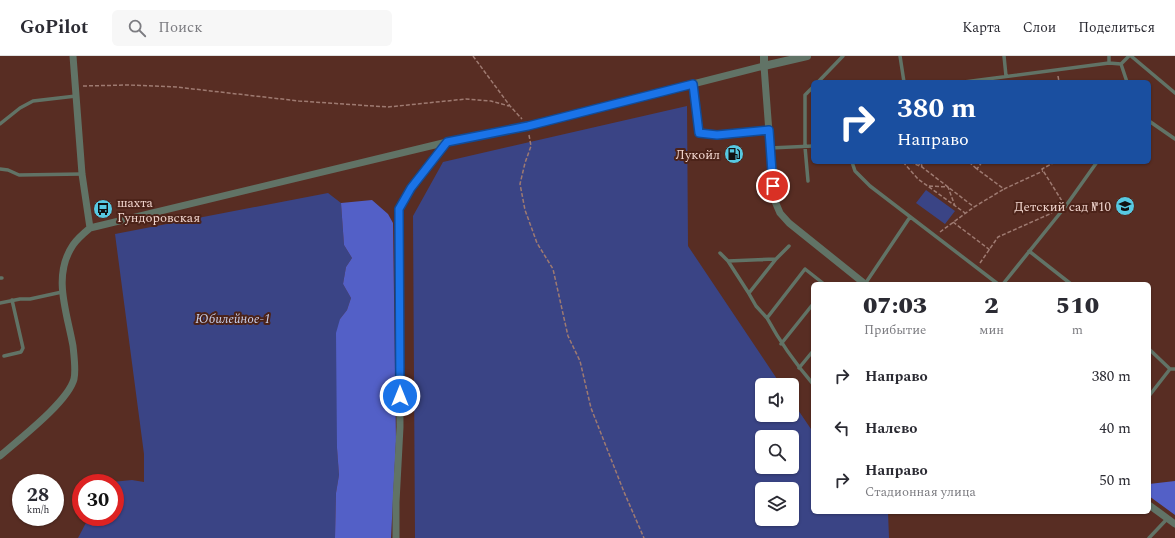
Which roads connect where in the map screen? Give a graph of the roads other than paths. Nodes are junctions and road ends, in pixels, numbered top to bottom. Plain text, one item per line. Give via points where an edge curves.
1 (73, 56) edge
2 (764, 56) edge
3 (808, 56) edge
4 (843, 56) edge
5 (900, 56) edge
6 (1004, 56) edge
7 (1109, 56) edge
8 (1130, 56) edge
9 (1109, 63) junction
10 (1120, 64) junction
11 (764, 66) junction
12 (1006, 76) junction
13 (820, 80) edge
14 (904, 80) edge
15 (978, 80) edge
16 (1126, 80) edge
17 (693, 84) junction
18 (811, 89) edge
19 (1175, 93) edge
20 (76, 96) junction
21 (1151, 122) edge
22 (0, 124) edge
23 (769, 130) junction
24 (1175, 139) edge
25 (447, 142) junction
26 (811, 146) edge
27 (805, 147) junction
28 (770, 148) junction
29 (853, 164) edge
30 (1096, 164) edge
31 (0, 169) edge
32 (82, 174) junction
33 (808, 181) dead end
34 (910, 217) junction
35 (90, 228) junction
36 (789, 246) dead end
37 (1029, 251) junction
38 (720, 252) dead end
39 (776, 259) junction
40 (728, 261) junction
41 (821, 282) edge
42 (863, 282) edge
43 (866, 282) edge
44 (995, 282) edge
45 (1005, 282) edge
46 (1069, 282) edge
47 (62, 292) junction
48 (749, 293) junction
49 (12, 300) junction
50 (0, 303) edge
51 (811, 306) edge
52 (767, 318) junction
53 (781, 344) junction
54 (1151, 351) edge
55 (811, 353) edge
56 (4, 356) dead end
57 (799, 368) junction
58 (1170, 369) junction
59 (1175, 370) edge
60 (811, 382) edge
61 (1151, 393) edge
62 (0, 456) edge
63 (1151, 507) edge
64 (1167, 519) junction
65 (1175, 524) edge
66 (396, 538) edge
67 (1149, 538) edge

1 - 20 street
2 - 11 street
3 - 11 street
4 - 13 lane
5 - 14 lane
6 - 12 lane
7 - 9 lane
8 - 10 lane
8 - 19 lane
9 - 10 lane
9 - 12 lane
10 - 16 lane
11 - 17 street
11 - 23 street
12 - 15 lane
17 - 23 lane via 699,133 717,135
17 - 25 street
18 - 27 lane via 805,95
20 - 22 lane via 33,100
20 - 32 street
21 - 24 lane
23 - 28 street
25 - 35 street
25 - 66 street via 411,188 399,209 400,427
26 - 27 lane
27 - 28 lane
27 - 33 lane
28 - 42 street via 774,199 780,213
29 - 34 lane via 855,171 870,186
30 - 37 lane
31 - 32 lane via 19,175
32 - 35 street
34 - 43 lane
34 - 44 lane
35 - 47 street via 73,244 66,258 62,272
36 - 39 lane
37 - 45 lane
37 - 46 lane
38 - 40 lane
39 - 40 lane
39 - 48 lane
40 - 48 lane
41 - 52 lane via 805,270
47 - 49 lane
47 - 62 street via 75,358 74,379 58,404
48 - 52 lane
49 - 50 lane
49 - 56 lane via 22,348 21,352
51 - 53 lane
52 - 53 lane
53 - 57 lane
54 - 58 lane
55 - 57 lane
57 - 60 lane
58 - 59 lane
58 - 61 lane
63 - 64 street
64 - 65 street
64 - 67 lane

